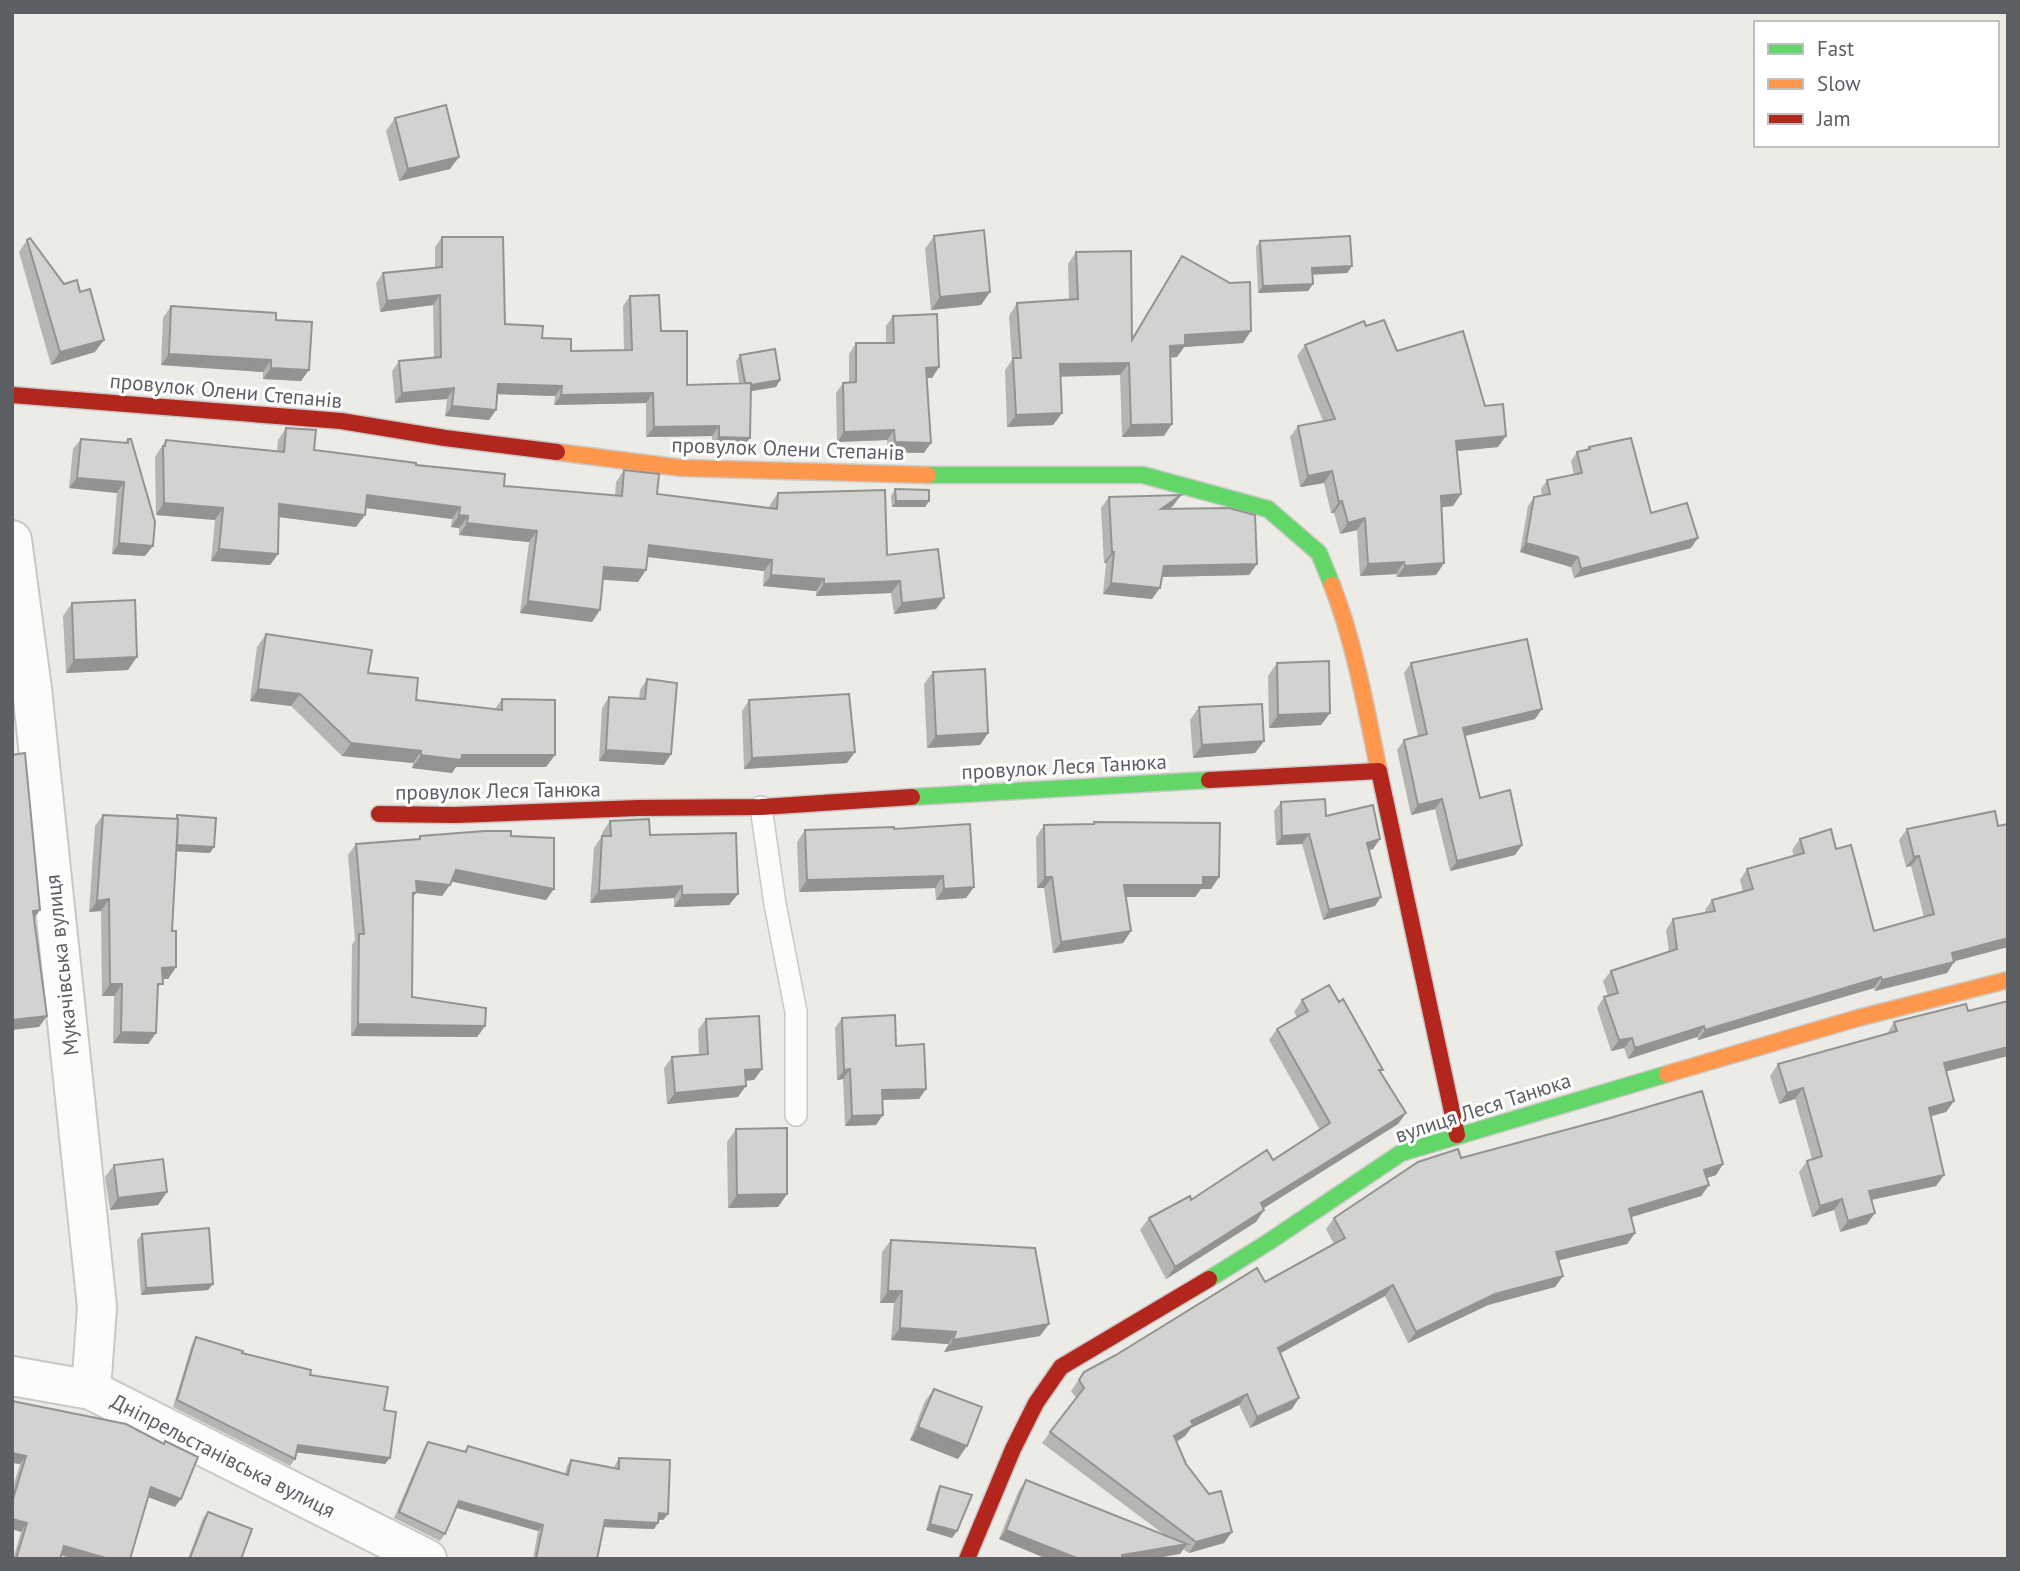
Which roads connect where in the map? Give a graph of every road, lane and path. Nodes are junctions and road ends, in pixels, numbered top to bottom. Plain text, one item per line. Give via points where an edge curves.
1 (12, 395) edge
2 (12, 540) edge
3 (1379, 771) junction
4 (761, 807) junction
5 (379, 814) dead end
6 (2008, 981) edge
7 (796, 1115) dead end
8 (1457, 1135) junction
9 (12, 1376) edge
10 (91, 1390) junction
11 (426, 1559) edge
12 (967, 1559) edge

1 - 3 street, провулок Олени Степанів via 341,421 682,468 1143,475 1268,509 1319,553 1339,604
2 - 10 street, Мукачівська вулиця via 97,1307
3 - 4 street, провулок Леся Танюка
3 - 8 street
4 - 5 street, провулок Леся Танюка
4 - 7 lane via 796,1012
6 - 8 street, вулиця Леся Танюка via 1858,1018
8 - 12 street, вулиця Леся Танюка via 1401,1153 1267,1243 1061,1367 1013,1449
9 - 10 street, Дніпрельстанівська вулиця
10 - 11 street, Дніпрельстанівська вулиця

